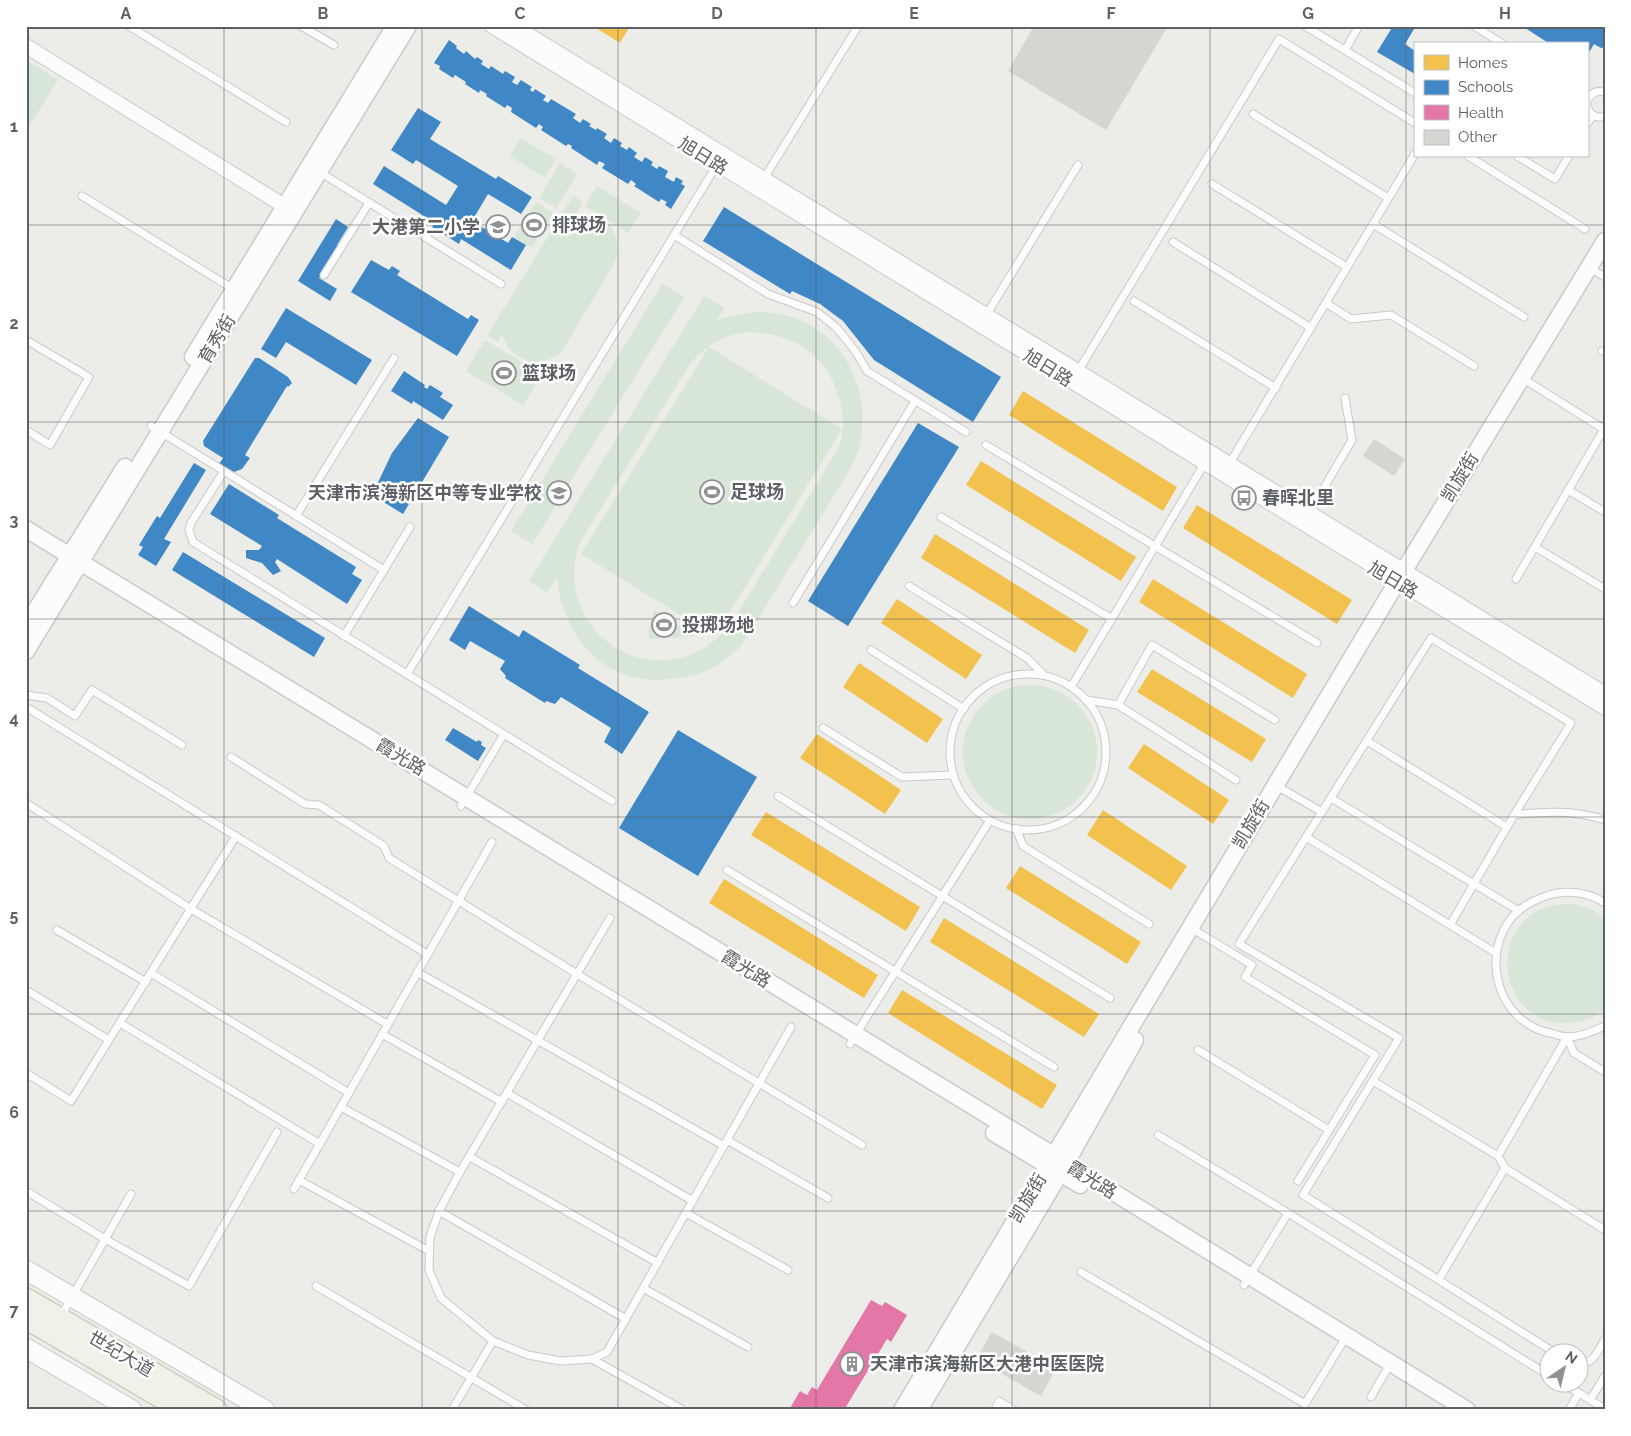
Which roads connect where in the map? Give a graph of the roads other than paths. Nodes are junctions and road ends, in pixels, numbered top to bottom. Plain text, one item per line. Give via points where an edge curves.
1 (129, 26) edge
2 (302, 26) edge
3 (395, 26) edge
4 (408, 26) edge
5 (492, 26) edge
6 (514, 26) edge
7 (858, 26) edge
8 (1305, 26) edge
9 (1359, 26) edge
10 (1474, 26) edge
11 (1500, 42) edge
12 (334, 45) dead end
13 (26, 46) edge
14 (1344, 50) junction
15 (1414, 92) edge
16 (1605, 92) edge
17 (1588, 100) edge
18 (1588, 108) edge
19 (1253, 114) dead end
20 (1593, 115) junction
21 (1605, 116) edge
22 (286, 122) dead end
23 (1414, 122) edge
24 (1588, 122) edge
25 (1414, 156) edge
26 (1471, 158) edge
27 (1520, 158) edge
28 (1568, 158) edge
29 (720, 159) junction
30 (1078, 165) dead end
31 (314, 169) junction
32 (760, 184) junction
33 (1212, 184) dead end
34 (82, 196) dead end
35 (1388, 198) junction
36 (369, 203) junction
37 (289, 209) junction
38 (1373, 224) junction
39 (1585, 229) dead end
40 (674, 235) junction
41 (1605, 241) edge
42 (1173, 242) dead end
43 (1347, 267) junction
44 (1602, 270) edge
45 (324, 275) dead end
46 (501, 284) dead end
47 (239, 292) junction
48 (1134, 301) dead end
49 (1326, 303) junction
50 (1524, 317) dead end
51 (983, 320) junction
52 (1311, 328) junction
53 (26, 340) edge
54 (394, 358) dead end
55 (1474, 366) dead end
56 (1075, 376) junction
57 (1530, 383) junction
58 (1276, 388) junction
59 (1345, 398) dead end
60 (915, 401) junction
61 (155, 429) junction
62 (1604, 429) edge
63 (26, 430) edge
64 (966, 432) dead end
65 (986, 445) dead end
66 (1208, 458) junction
67 (1227, 469) junction
68 (224, 472) junction
69 (1568, 490) junction
70 (1605, 512) edge
71 (296, 516) junction
72 (941, 518) dead end
73 (1306, 518) junction
74 (410, 527) dead end
75 (26, 528) edge
76 (26, 540) edge
77 (1155, 546) junction
78 (1534, 547) junction
79 (73, 562) junction
80 (384, 570) junction
81 (1405, 579) junction
82 (1516, 579) dead end
83 (909, 586) dead end
84 (1605, 589) edge
85 (793, 603) dead end
86 (1112, 619) junction
87 (26, 626) edge
88 (344, 636) junction
89 (1317, 643) dead end
90 (871, 650) dead end
91 (26, 651) edge
92 (407, 674) junction
93 (1043, 674) junction
94 (1071, 686) junction
95 (1605, 694) edge
96 (26, 695) edge
97 (1087, 700) junction
98 (1118, 705) junction
99 (26, 707) edge
100 (1605, 708) edge
101 (964, 709) junction
102 (1274, 720) dead end
103 (823, 728) dead end
104 (504, 734) junction
105 (1366, 741) junction
106 (182, 745) dead end
107 (231, 756) dead end
108 (953, 775) junction
109 (1236, 780) dead end
110 (1282, 789) junction
111 (778, 796) dead end
112 (1331, 798) junction
113 (612, 801) dead end
114 (464, 802) junction
115 (26, 804) edge
116 (1322, 812) junction
117 (1514, 815) junction
118 (990, 820) junction
119 (1605, 820) edge
120 (1507, 826) junction
121 (1016, 828) junction
122 (236, 836) junction
123 (1306, 837) junction
124 (492, 842) dead end
125 (727, 870) dead end
126 (1474, 884) junction
127 (942, 896) junction
128 (458, 900) junction
129 (1605, 903) edge
130 (191, 908) junction
131 (1519, 911) junction
132 (610, 918) dead end
133 (1149, 924) dead end
134 (1450, 925) junction
135 (57, 930) dead end
136 (1196, 931) junction
137 (1496, 953) junction
138 (427, 954) junction
139 (417, 972) junction
140 (894, 972) junction
141 (151, 973) junction
142 (577, 974) junction
143 (146, 982) junction
144 (26, 990) edge
145 (1110, 998) dead end
146 (120, 1023) junction
147 (387, 1024) junction
148 (1605, 1026) edge
149 (791, 1028) dead end
150 (382, 1034) junction
151 (1567, 1037) junction
152 (109, 1040) junction
153 (852, 1040) junction
154 (538, 1042) junction
155 (1198, 1050) dead end
156 (1054, 1067) dead end
157 (1605, 1072) edge
158 (26, 1073) edge
159 (1373, 1081) junction
160 (761, 1083) junction
161 (348, 1093) junction
162 (508, 1093) junction
163 (502, 1102) junction
164 (341, 1107) junction
165 (1329, 1130) junction
166 (277, 1132) dead end
167 (1158, 1135) dead end
168 (726, 1143) junction
169 (320, 1144) junction
170 (862, 1145) dead end
171 (1498, 1156) junction
172 (470, 1157) junction
173 (1057, 1164) junction
174 (1505, 1168) junction
175 (460, 1172) junction
176 (299, 1180) junction
177 (1298, 1181) dead end
178 (294, 1189) dead end
179 (26, 1191) edge
180 (131, 1194) dead end
181 (828, 1198) dead end
182 (693, 1201) junction
183 (438, 1211) junction
184 (686, 1213) junction
185 (1288, 1213) junction
186 (1605, 1230) edge
187 (105, 1239) junction
188 (429, 1251) junction
189 (658, 1263) junction
190 (26, 1270) edge
191 (788, 1270) dead end
192 (1081, 1272) dead end
193 (1439, 1279) junction
194 (1246, 1280) junction
195 (316, 1286) dead end
196 (643, 1288) junction
197 (71, 1297) junction
198 (26, 1299) edge
199 (26, 1318) edge
200 (59, 1318) junction
201 (626, 1319) junction
202 (1605, 1339) edge
203 (493, 1340) junction
204 (1344, 1340) junction
205 (1541, 1344) edge
206 (748, 1346) dead end
207 (26, 1348) edge
208 (592, 1359) junction
209 (1588, 1362) edge
210 (1388, 1367) junction
211 (1538, 1368) edge
212 (1605, 1376) edge
213 (472, 1377) junction
214 (1578, 1394) edge
215 (1581, 1394) edge
216 (1371, 1397) dead end
217 (1590, 1400) junction
218 (1605, 1409) edge
219 (132, 1410) edge
220 (184, 1410) edge
221 (216, 1410) edge
222 (265, 1410) edge
223 (452, 1410) edge
224 (526, 1410) edge
225 (683, 1410) edge
226 (902, 1410) edge
227 (919, 1410) edge
228 (995, 1410) edge
229 (1014, 1410) edge
230 (1450, 1410) edge
231 (1466, 1410) edge
232 (1569, 1410) edge

1 - 22 lane
2 - 12 lane
3 - 31 street, 育秀街
4 - 31 street, 育秀街
5 - 29 street, 旭日路
6 - 29 street, 旭日路
7 - 32 lane
8 - 14 lane
9 - 14 lane
10 - 11 lane
13 - 37 street
14 - 15 lane
16 - 17 lane via 1592,93
18 - 20 lane
19 - 35 lane
20 - 21 lane
20 - 24 lane
23 - 56 lane via 1279,39
25 - 35 lane
26 - 39 lane
27 - 28 lane via 1555,180
29 - 32 street, 旭日路
29 - 40 lane
30 - 51 lane
31 - 36 lane
31 - 37 street, 育秀街
32 - 51 street, 旭日路
33 - 43 lane
34 - 47 lane
35 - 38 lane
36 - 45 lane
36 - 46 lane
37 - 47 street, 育秀街
38 - 43 lane
38 - 50 lane
40 - 60 lane via 768,294 817,312 837,328 867,370
40 - 92 lane
41 - 81 street, 凯旋街
42 - 52 lane
43 - 49 lane
44 - 57 street, 凯旋街
47 - 61 street, 育秀街
48 - 58 lane
49 - 52 lane
49 - 55 lane via 1351,319 1391,315
51 - 56 street, 旭日路
52 - 58 lane
53 - 63 lane via 89,377 50,445
54 - 71 lane
56 - 66 street, 旭日路
57 - 62 lane
57 - 81 street, 凯旋街
58 - 67 lane
59 - 73 lane via 1352,440
60 - 64 lane
60 - 85 lane
61 - 68 lane
61 - 79 street, 育秀街
62 - 69 lane
65 - 77 lane
66 - 67 street, 旭日路
66 - 77 lane
67 - 73 street, 旭日路
68 - 71 lane
68 - 88 lane via 192,523 189,530 193,542
69 - 70 lane
69 - 78 lane
71 - 80 lane
72 - 86 lane
73 - 81 street, 旭日路
74 - 80 lane
75 - 79 street, 霞光路
76 - 79 street, 霞光路
77 - 86 lane
77 - 89 lane
78 - 82 lane
78 - 84 lane
79 - 87 street, 育秀街
79 - 91 street, 育秀街
79 - 114 street, 霞光路
80 - 88 lane
81 - 95 street, 旭日路
81 - 100 street, 旭日路
81 - 110 street, 凯旋街
81 - 173 street, 凯旋街
83 - 93 lane via 1027,658
86 - 94 lane
88 - 92 lane
90 - 101 lane
92 - 104 lane
93 - 94 lane
93 - 101 lane via 1016,674 990,683 969,699
94 - 97 lane
96 - 106 lane via 47,698 75,716 92,690
97 - 98 lane
97 - 121 lane via 1101,721 1107,746 1105,770 1095,793 1079,812 1058,825 1033,830
98 - 102 lane via 1152,646
98 - 109 lane
99 - 122 lane
101 - 108 lane via 955,722 950,748
103 - 108 lane via 902,777
104 - 113 lane
104 - 114 lane
105 - 112 lane
105 - 117 lane via 1431,638 1571,723
105 - 120 lane
107 - 128 lane via 305,804 319,805 384,846 389,858
108 - 118 lane via 966,799
110 - 116 lane
110 - 136 street, 凯旋街
111 - 127 lane
112 - 116 lane
112 - 126 lane
114 - 153 street, 霞光路
115 - 130 lane
116 - 123 lane
117 - 119 lane via 1567,812
117 - 120 lane
118 - 121 lane
118 - 127 lane
120 - 126 lane
121 - 133 lane via 1023,846
122 - 130 lane
122 - 138 lane
123 - 134 lane
123 - 159 lane via 1239,944 1399,1038
124 - 128 lane
125 - 140 lane
126 - 131 lane
126 - 134 lane
127 - 140 lane
127 - 145 lane
128 - 138 lane
128 - 142 lane
129 - 131 lane via 1578,892 1554,893 1532,900
130 - 141 lane
130 - 147 lane
131 - 137 lane via 1501,934
132 - 142 lane
134 - 137 lane
135 - 143 lane
136 - 165 lane via 1252,965 1245,977 1375,1055
136 - 173 street, 凯旋街
137 - 151 lane via 1496,979 1505,1001 1520,1019 1540,1031
138 - 139 lane
139 - 147 lane
139 - 154 lane
140 - 153 lane
140 - 156 lane
141 - 143 lane
141 - 161 lane
142 - 154 lane
142 - 160 lane
143 - 146 lane
144 - 152 lane
146 - 152 lane
146 - 169 lane
147 - 150 lane
148 - 151 lane
149 - 160 lane
150 - 161 lane
150 - 163 lane
151 - 157 lane via 1574,1053
151 - 171 lane
152 - 158 lane via 71,1101
153 - 173 street, 霞光路
154 - 162 lane
154 - 168 lane
155 - 165 lane
159 - 171 lane
159 - 193 lane via 1303,1195
160 - 168 lane
160 - 170 lane
161 - 164 lane
162 - 163 lane
162 - 182 lane
163 - 172 lane
164 - 169 lane
164 - 175 lane
165 - 177 lane
166 - 187 lane via 189,1286
167 - 185 lane
168 - 181 lane
168 - 182 lane
169 - 176 lane
171 - 174 lane
172 - 175 lane
172 - 189 lane
173 - 194 street, 霞光路
173 - 226 street, 凯旋街
173 - 227 street, 凯旋街
174 - 186 lane
174 - 193 lane
175 - 183 lane
176 - 178 lane
176 - 188 lane
179 - 187 lane
180 - 187 lane
182 - 184 lane
183 - 188 lane
183 - 201 lane
184 - 189 lane
184 - 191 lane
185 - 194 lane
185 - 211 lane
187 - 197 lane
188 - 203 lane via 429,1270 441,1298
189 - 196 lane
190 - 197 main road
192 - 204 lane via 1305,1404
193 - 205 lane
194 - 204 street, 霞光路
195 - 213 lane
196 - 201 lane
196 - 206 lane
197 - 200 lane
197 - 222 main road
198 - 200 main road, 世纪大道
199 - 220 main road, 世纪大道
200 - 221 main road, 世纪大道
201 - 208 lane via 607,1352
202 - 209 lane
203 - 208 lane via 528,1355 561,1361
203 - 213 lane
204 - 210 street, 霞光路
207 - 219 main road
208 - 225 lane
210 - 216 lane
210 - 230 street, 霞光路
210 - 231 street, 霞光路
212 - 217 lane
213 - 223 lane
213 - 224 lane
214 - 232 lane
215 - 217 lane
217 - 218 lane
228 - 229 lane via 999,1402

